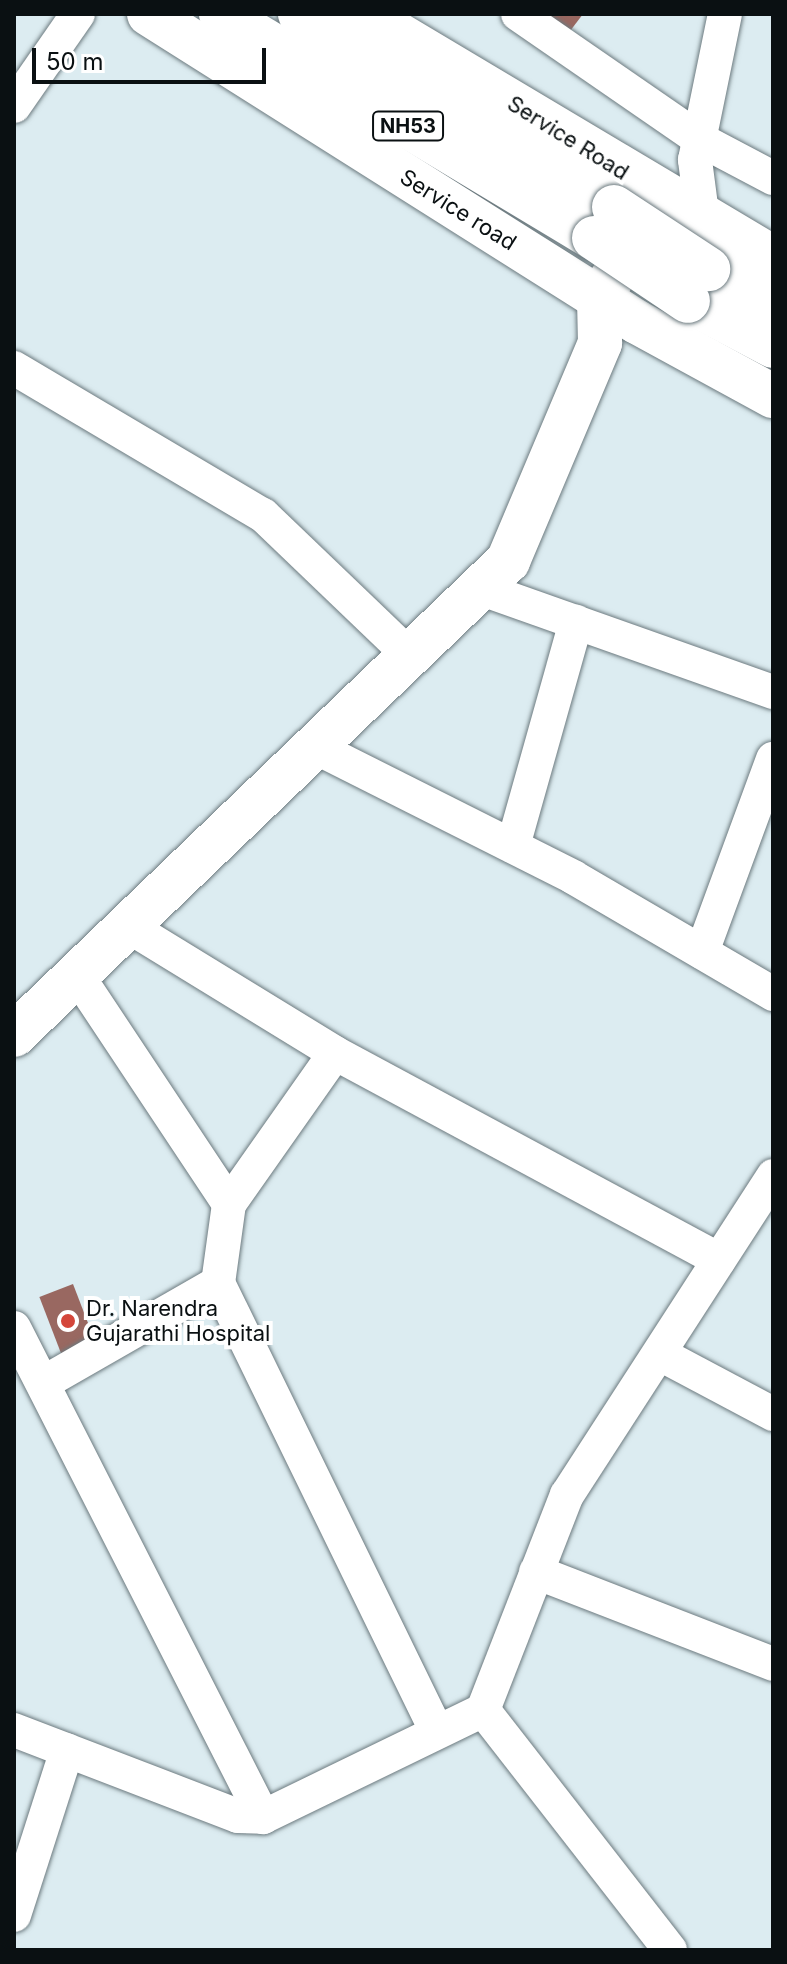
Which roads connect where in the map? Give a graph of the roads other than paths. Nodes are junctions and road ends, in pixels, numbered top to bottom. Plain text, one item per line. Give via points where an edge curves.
1 (78, 14) edge
2 (149, 14) edge
3 (221, 14) edge
4 (300, 14) edge
5 (364, 14) edge
6 (518, 14) edge
7 (725, 14) edge
8 (14, 106) edge
9 (699, 139) junction
10 (773, 178) edge
11 (689, 201) junction
12 (604, 222) junction
13 (773, 258) edge
14 (698, 285) junction
15 (599, 298) junction
16 (773, 304) edge
17 (637, 322) junction
18 (600, 343) junction
19 (773, 346) edge
20 (14, 368) edge
21 (773, 396) edge
22 (479, 588) junction
23 (576, 622) junction
24 (409, 655) junction
25 (773, 692) edge
26 (315, 747) junction
27 (773, 759) edge
28 (513, 846) junction
29 (128, 926) junction
30 (702, 952) junction
31 (77, 975) junction
32 (773, 994) edge
33 (14, 1035) edge
34 (335, 1053) junction
35 (773, 1176) edge
36 (229, 1204) junction
37 (719, 1260) junction
38 (218, 1283) junction
39 (14, 1328) edge
40 (660, 1354) junction
41 (45, 1382) junction
42 (773, 1414) edge
43 (536, 1572) junction
44 (773, 1664) edge
45 (483, 1710) junction
46 (14, 1730) edge
47 (436, 1730) junction
48 (67, 1750) junction
49 (263, 1817) junction
50 (14, 1915) edge
51 (670, 1950) edge

1 - 8 street
2 - 15 main road, Service road
3 - 12 main road, NH53
4 - 12 main road, NH53
5 - 11 main road, Service Road
6 - 9 street
7 - 9 street
9 - 10 street
9 - 11 street
11 - 13 main road, Service Road
11 - 15 main road
11 - 17 main road
12 - 14 main road, NH53, bridge
14 - 16 main road, NH53
14 - 19 main road, NH53
15 - 17 main road, Service road
15 - 18 main road
17 - 18 main road
17 - 21 main road, Service road
18 - 22 main road via 508,561
20 - 24 street via 263,515
22 - 23 street
22 - 24 main road
23 - 25 street
23 - 28 street
24 - 26 main road
26 - 28 street
26 - 29 main road
27 - 30 street
28 - 30 street
29 - 31 main road
29 - 34 street
30 - 32 street
31 - 33 main road
31 - 36 street
34 - 36 street
34 - 37 street
35 - 37 street
36 - 38 street
37 - 40 street
38 - 41 street
38 - 47 street
39 - 41 street
40 - 42 street
40 - 43 street via 567,1495
41 - 49 street
43 - 44 street
43 - 45 street
45 - 47 street
45 - 51 street
46 - 48 street
47 - 49 street
48 - 49 street via 238,1816
48 - 50 street

